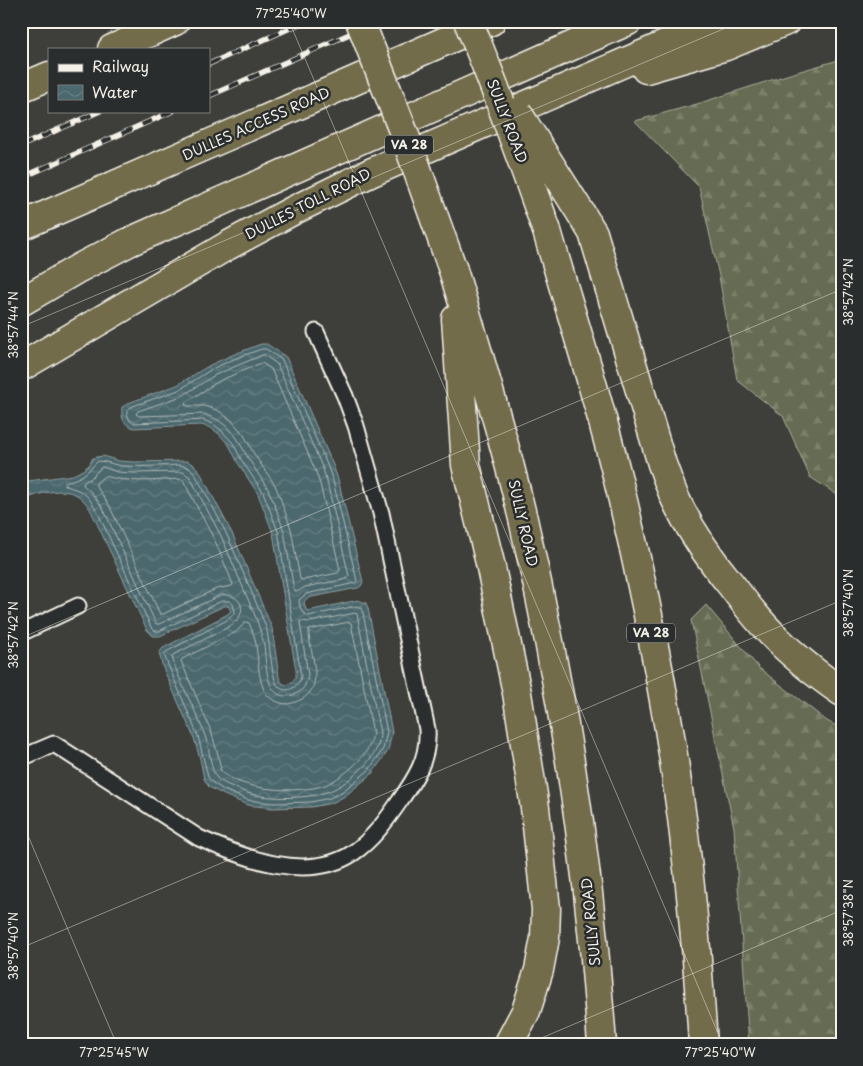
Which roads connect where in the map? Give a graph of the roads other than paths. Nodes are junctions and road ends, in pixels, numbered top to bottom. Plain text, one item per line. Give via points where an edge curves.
1 (175, 21) edge
2 (360, 21) edge
3 (468, 21) edge
4 (491, 21) edge
5 (628, 21) edge
6 (720, 21) edge
7 (786, 21) edge
8 (114, 48) edge
9 (483, 58) junction
10 (48, 76) edge
11 (21, 88) edge
12 (548, 96) junction
13 (21, 226) edge
14 (453, 270) junction
15 (21, 302) edge
16 (316, 332) dead end
17 (74, 336) junction
18 (21, 367) edge
19 (21, 380) edge
20 (78, 606) dead end
21 (21, 633) edge
22 (842, 692) edge
23 (21, 758) edge
24 (508, 1045) edge
25 (602, 1045) edge
26 (703, 1045) edge

1 - 8 highway
2 - 14 highway, SULLY ROAD / VA 28, bridge
3 - 9 highway, SULLY ROAD / VA 28, bridge
4 - 13 highway, DULLES ACCESS ROAD
5 - 15 highway via 129,242
6 - 12 highway, DULLES TOLL ROAD
7 - 12 highway via 726,46
9 - 22 highway, bridge via 593,233 662,464 689,526 706,554 770,633
9 - 26 highway, SULLY ROAD / VA 28, bridge via 546,231 618,480 669,730 692,900
10 - 11 highway
12 - 17 highway, DULLES TOLL ROAD via 370,173 294,210
14 - 24 highway via 466,465 517,693 535,808 546,909 539,970 526,1011
14 - 25 highway, SULLY ROAD / VA 28 via 523,518 556,675 583,847
16 - 23 lane via 356,426 394,571 428,738 415,780 386,821 352,853 325,864 291,867 251,858 199,838 54,744
17 - 18 highway, DULLES TOLL ROAD
17 - 19 highway
20 - 21 lane

